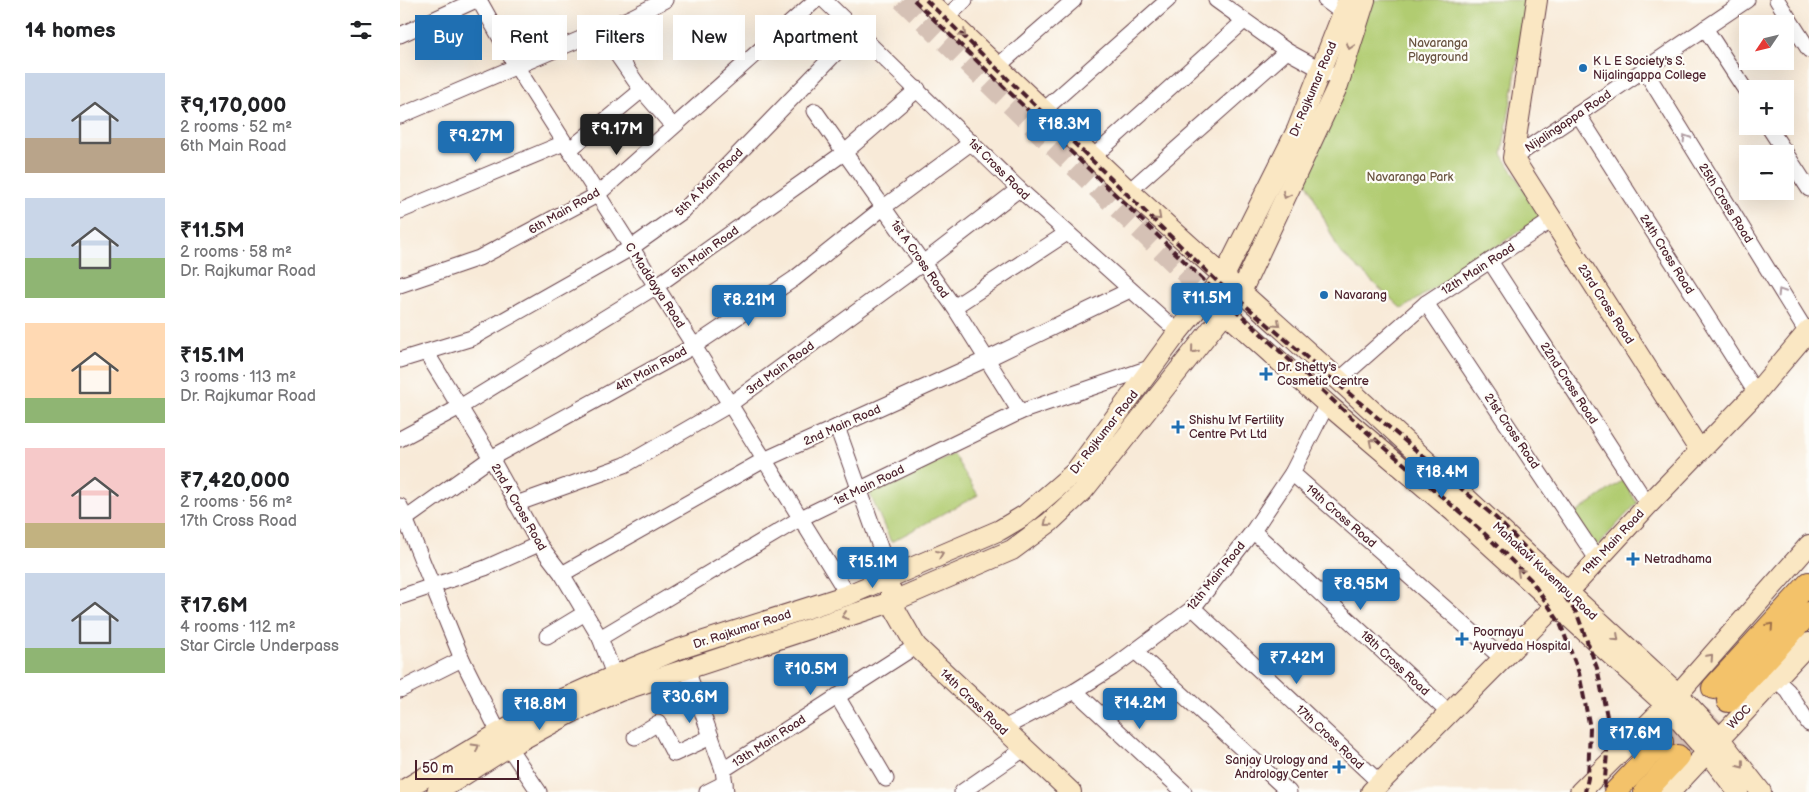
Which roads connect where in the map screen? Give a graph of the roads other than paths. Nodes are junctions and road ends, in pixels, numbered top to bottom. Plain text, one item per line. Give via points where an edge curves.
1 (478, 0) edge
2 (665, 0) edge
3 (816, 0) edge
4 (824, 0) edge
5 (927, 0) edge
6 (965, 0) edge
7 (1074, 0) edge
8 (1168, 0) edge
9 (1216, 0) edge
10 (1325, 0) edge
11 (1365, 0) edge
12 (1537, 0) edge
13 (1746, 0) edge
14 (1777, 0) edge
15 (1346, 7) edge
16 (632, 15) edge
17 (839, 15) edge
18 (946, 18) junction
19 (1244, 21) junction
20 (1705, 28) junction
21 (400, 35) edge
22 (577, 40) edge
23 (876, 50) edge
24 (1809, 50) edge
25 (1287, 51) junction
26 (621, 60) edge
27 (829, 60) edge
28 (516, 66) junction
29 (998, 66) junction
30 (1644, 69) junction
31 (1322, 71) junction
32 (1340, 80) junction
33 (1739, 80) edge
34 (918, 89) junction
35 (642, 90) junction
36 (1044, 109) junction
37 (815, 111) dead end
38 (1578, 114) junction
39 (400, 116) edge
40 (672, 126) junction
41 (1774, 135) edge
42 (972, 142) junction
43 (566, 147) junction
44 (845, 152) junction
45 (1094, 156) junction
46 (1513, 158) junction
47 (1809, 188) edge
48 (1019, 189) junction
49 (1129, 191) junction
50 (597, 194) junction
51 (884, 207) junction
52 (400, 211) edge
53 (1552, 220) junction
54 (1067, 233) junction
55 (631, 248) junction
56 (1490, 261) junction
57 (923, 263) junction
58 (1224, 276) junction
59 (400, 285) edge
60 (655, 287) junction
61 (1130, 290) junction
62 (1241, 292) junction
63 (1208, 296) junction
64 (1426, 303) junction
65 (954, 308) junction
66 (1225, 312) junction
67 (1178, 332) junction
68 (1808, 333) edge
69 (694, 346) junction
70 (426, 352) junction
71 (987, 359) junction
72 (400, 360) edge
73 (1155, 366) junction
74 (1339, 380) junction
75 (1756, 393) junction
76 (1327, 404) junction
77 (729, 405) junction
78 (460, 407) junction
79 (1020, 412) junction
80 (837, 427) junction
81 (400, 439) edge
82 (1700, 451) junction
83 (491, 458) junction
84 (764, 460) junction
85 (1292, 473) junction
86 (860, 489) junction
87 (516, 504) junction
88 (1648, 505) junction
89 (402, 516) edge
90 (801, 518) junction
91 (1253, 531) junction
92 (539, 544) junction
93 (1809, 546) edge
94 (1597, 559) junction
95 (562, 574) junction
96 (890, 575) junction
97 (1809, 583) edge
98 (431, 585) junction
99 (848, 595) junction
100 (400, 597) edge
101 (1562, 599) junction
102 (891, 602) junction
103 (1193, 608) junction
104 (584, 613) junction
105 (1809, 613) edge
106 (547, 636) dead end
107 (600, 638) junction
108 (1809, 643) edge
109 (916, 646) junction
110 (1135, 651) junction
111 (462, 659) junction
112 (681, 659) junction
113 (1503, 659) junction
114 (1775, 679) junction
115 (617, 683) junction
116 (400, 690) edge
117 (1075, 691) junction
118 (838, 696) junction
119 (1672, 699) junction
120 (1449, 713) junction
121 (1809, 724) edge
122 (1002, 729) junction
123 (635, 737) dead end
124 (711, 737) junction
125 (504, 740) junction
126 (1713, 745) junction
127 (1024, 749) junction
128 (886, 779) dead end
129 (725, 782) edge
130 (1376, 788) edge
131 (403, 790) edge
132 (437, 792) edge
133 (540, 792) edge
134 (707, 792) edge
135 (962, 792) edge
136 (1071, 792) edge
137 (1184, 792) edge
138 (1289, 792) edge
139 (1580, 792) edge
140 (1615, 792) edge
141 (1645, 792) edge
142 (1670, 792) edge
143 (1738, 792) edge
144 (1762, 792) edge

1 - 21 street
1 - 28 street, C Maddayya Road
2 - 16 street
3 - 40 street, 6th Main Road
4 - 17 street, 1st Cross Road
5 - 18 main road, Mahakavi Kuvempu Road
6 - 18 street
7 - 29 street
8 - 36 street
9 - 19 street
10 - 15 street
11 -> 32 main road, Dr. Rajkumar Road
12 - 46 main road
13 - 20 street, Nijalingappa Road
14 - 24 street
15 - 31 main road, Dr. Rajkumar Road
18 -> 29 main road, Mahakavi Kuvempu Road
19 - 25 street
19 - 45 street
20 - 30 street, Nijalingappa Road
20 - 33 street
22 - 28 street
23 - 34 street, 1st Cross Road
25 - 31 street
25 - 49 street
26 - 35 street
27 - 55 street, 5th A Main Road via 683,210
28 - 39 street
28 - 43 street, C Maddayya Road
29 - 36 main road, Mahakavi Kuvempu Road
30 - 38 street, Nijalingappa Road
68 -> 30 street, 25th Cross Road
31 - 32 street
31 - 58 main road, Dr. Rajkumar Road via 1297,130
32 -> 62 main road, Dr. Rajkumar Road
34 - 42 street, 1st Cross Road
34 - 44 street, 5th Main Road
35 - 40 street
35 - 43 street
36 - 45 main road, Mahakavi Kuvempu Road
37 - 44 street, 1st A Cross Road
38 - 46 street, Nijalingappa Road
38 - 75 street, 24th Cross Road
40 - 50 street, 6th Main Road
41 - 47 street
42 - 48 street, 1st Cross Road
42 - 51 street, 4th Main Road
43 - 50 street, C Maddayya Road
43 - 52 street
44 - 51 street, 1st A Cross Road
44 - 60 street, 5th Main Road
45 - 49 main road, Mahakavi Kuvempu Road
46 - 53 main road, 23rd Cross Road
48 - 54 street, 1st Cross Road
48 - 57 street, 3rd Main Road
49 -> 58 main road, Mahakavi Kuvempu Road
50 - 55 street, C Maddayya Road
50 - 59 street, 6th Main Road via 479,258
51 - 57 street, 1st A Cross Road
51 - 69 street, 4th Main Road via 794,279
53 - 56 street, 12th Main Road
53 - 82 main road, 23rd Cross Road
54 - 61 street, 1st Cross Road
54 - 65 street
55 - 60 street, C Maddayya Road
55 - 70 street, 5th A Main Road via 472,338
56 - 64 street, 12th Main Road
56 - 88 street, 22nd Cross Road
57 - 65 street, 1st A Cross Road
57 - 77 street, 3rd Main Road
58 - 62 main road, Mahakavi Kuvempu Road
58 - 63 main road, Dr. Rajkumar Road
60 - 69 street, C Maddayya Road
60 - 78 street, 5th Main Road
61 - 67 street, 1st Cross Road
61 - 71 street, 2nd Main Road
62 - 66 main road, Dr. Rajkumar Road
62 -> 74 main road, Mahakavi Kuvempu Road
63 - 66 main road, Mahakavi Kuvempu Road
63 - 67 main road, Dr. Rajkumar Road
64 - 74 street, 12th Main Road
64 - 94 street, 21st Cross Road
65 - 71 street, 1st A Cross Road
66 - 76 main road, Mahakavi Kuvempu Road
66 -> 102 main road, Dr. Rajkumar Road via 1084,490 1050,522 1012,550
67 - 73 main road, Dr. Rajkumar Road
68 - 75 main road, 19th Main Road
69 - 77 street, C Maddayya Road
69 - 83 street, 4th Main Road
70 - 72 street, 5th A Main Road
70 - 78 street, 2nd A Cross Road
71 - 79 street, 1st A Cross Road
71 - 80 street, 2nd Main Road
73 - 79 street, 1st Main Road
96 -> 73 main road, Dr. Rajkumar Road via 1000,530 1025,515 1075,472
74 - 101 main road, Mahakavi Kuvempu Road
75 - 82 main road, 19th Main Road
76 - 85 street, 12th Main Road
101 -> 76 main road, Mahakavi Kuvempu Road
77 - 84 street, C Maddayya Road
77 - 87 street, 3rd Main Road via 626,465
78 - 81 street, 5th Main Road
78 - 83 street, 2nd A Cross Road
79 - 86 street, 1st Main Road
80 - 84 street, 2nd Main Road
80 - 86 street
82 - 88 main road, 19th Main Road
83 - 87 street, 2nd A Cross Road
83 - 89 street, 4th Main Road
84 - 90 street, C Maddayya Road
84 - 95 street, 2nd Main Road
85 - 91 street, 12th Main Road
85 - 113 street, 19th Cross Road
86 - 90 street, 1st Main Road
86 - 96 street
87 - 92 street, 2nd A Cross Road
88 - 94 main road, 19th Main Road
89 - 98 street
90 - 99 street, C Maddayya Road
90 - 107 street, 1st Main Road
91 - 103 street, 12th Main Road
91 - 120 street, 18th Cross Road
92 - 95 street, 2nd A Cross Road
92 - 98 street via 485,568
119 -> 93 main road
94 - 101 main road, 19th Main Road
95 - 104 street, 2nd A Cross Road
96 - 99 main road, Dr. Rajkumar Road
96 - 102 main road
105 -> 97 main road via 1720,695
98 - 100 street
98 - 111 street
99 - 112 main road, Dr. Rajkumar Road
101 - 113 main road, 19th Main Road
101 - 119 main road, Mahakavi Kuvempu Road
102 - 109 main road, 14th Cross Road
102 -> 112 main road, Dr. Rajkumar Road
103 - 110 street, 12th Main Road
103 - 130 street, 17th Cross Road
104 - 106 street
104 - 107 street, 2nd A Cross Road
107 - 115 street, 2nd A Cross Road
108 - 114 main road, WOC
109 - 118 street, 13th Main Road
109 - 122 main road, 14th Cross Road
110 - 117 street, 12th Main Road
110 - 138 street
111 - 116 street
111 - 125 street
112 - 115 main road, Dr. Rajkumar Road
112 - 124 street
113 - 120 main road, 19th Main Road
114 - 121 street via 1788,691
114 - 126 main road, WOC
115 - 125 main road, Dr. Rajkumar Road via 572,713
117 - 122 street, 12th Main Road
117 - 137 street
118 - 128 street
118 - 129 street, 13th Main Road
119 - 126 main road, Mahakavi Kuvempu Road
119 - 139 main road
120 - 130 main road, 19th Main Road
122 - 127 main road, 14th Cross Road
123 - 124 street via 658,723 674,754
124 - 129 street
131 -> 125 main road, Dr. Rajkumar Road
125 - 132 main road, Dr. Rajkumar Road
125 - 133 street
126 - 142 main road, WOC
126 - 143 main road
126 -> 144 main road
127 - 135 street
127 - 136 main road, 14th Cross Road
129 - 134 street, 13th Main Road
140 - 141 main road via 1670,749

